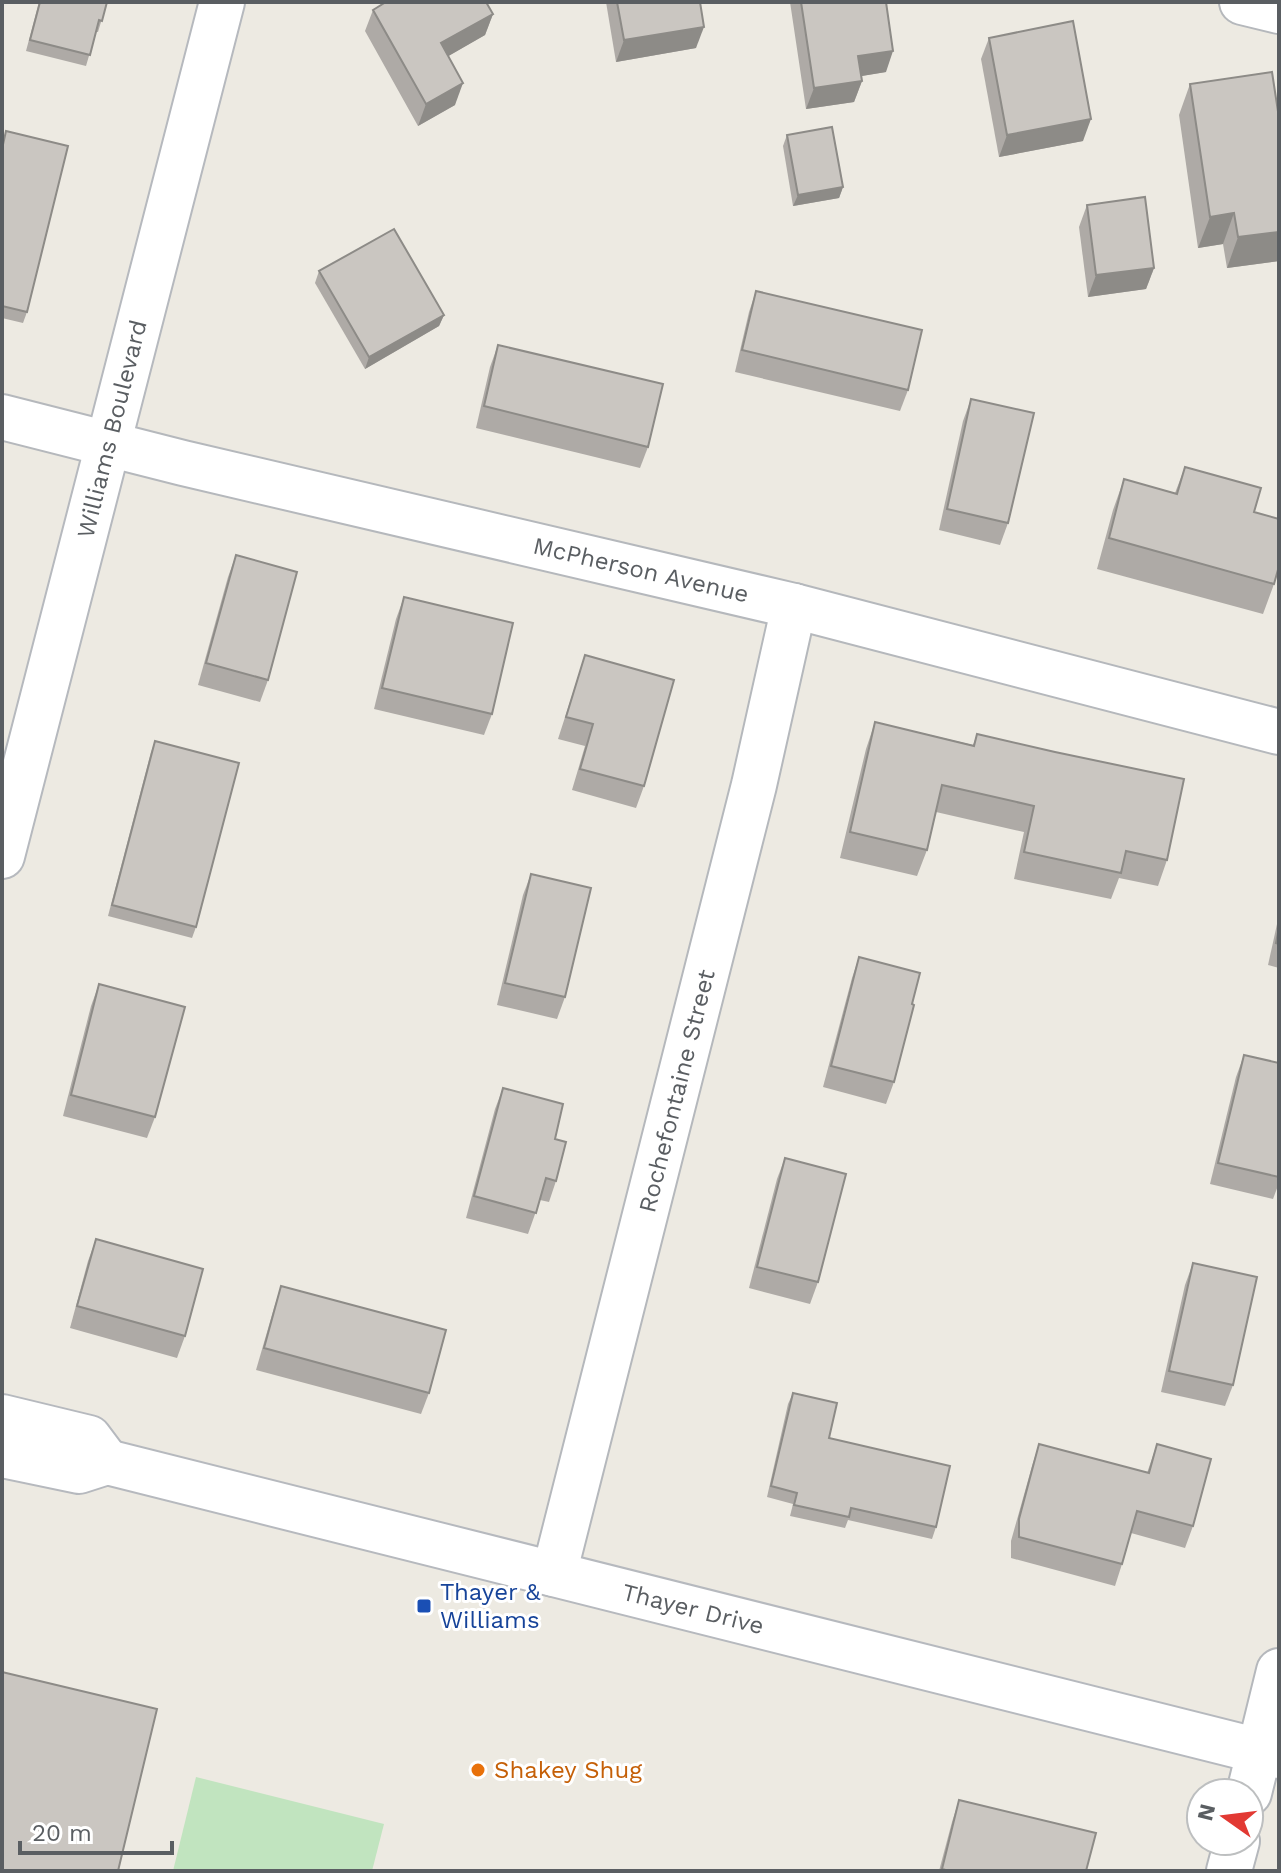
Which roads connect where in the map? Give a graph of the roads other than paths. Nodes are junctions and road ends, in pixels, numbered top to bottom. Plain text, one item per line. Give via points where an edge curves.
1 (222, 2) edge
2 (1242, 2) edge
3 (1279, 11) edge
4 (2, 417) edge
5 (108, 444) junction
6 (794, 606) junction
7 (1279, 732) edge
8 (2, 856) edge
9 (2, 1417) edge
10 (2, 1455) edge
11 (107, 1462) junction
12 (554, 1574) junction
13 (1279, 1671) edge
14 (1270, 1754) edge
15 (1258, 1777) edge

1 - 5 street, Williams Boulevard
2 - 3 street
4 - 5 street, McPherson Avenue
5 - 6 street, McPherson Avenue
5 - 8 street, Williams Boulevard
6 - 7 street, McPherson Avenue
6 - 12 street, Rochefontaine Street via 751,800
9 - 11 street, Thayer Drive via 89,1438
10 - 11 street, Thayer Drive via 79,1471
11 - 12 street, Thayer Drive
12 - 14 street, Thayer Drive
13 - 14 street
14 - 15 street

